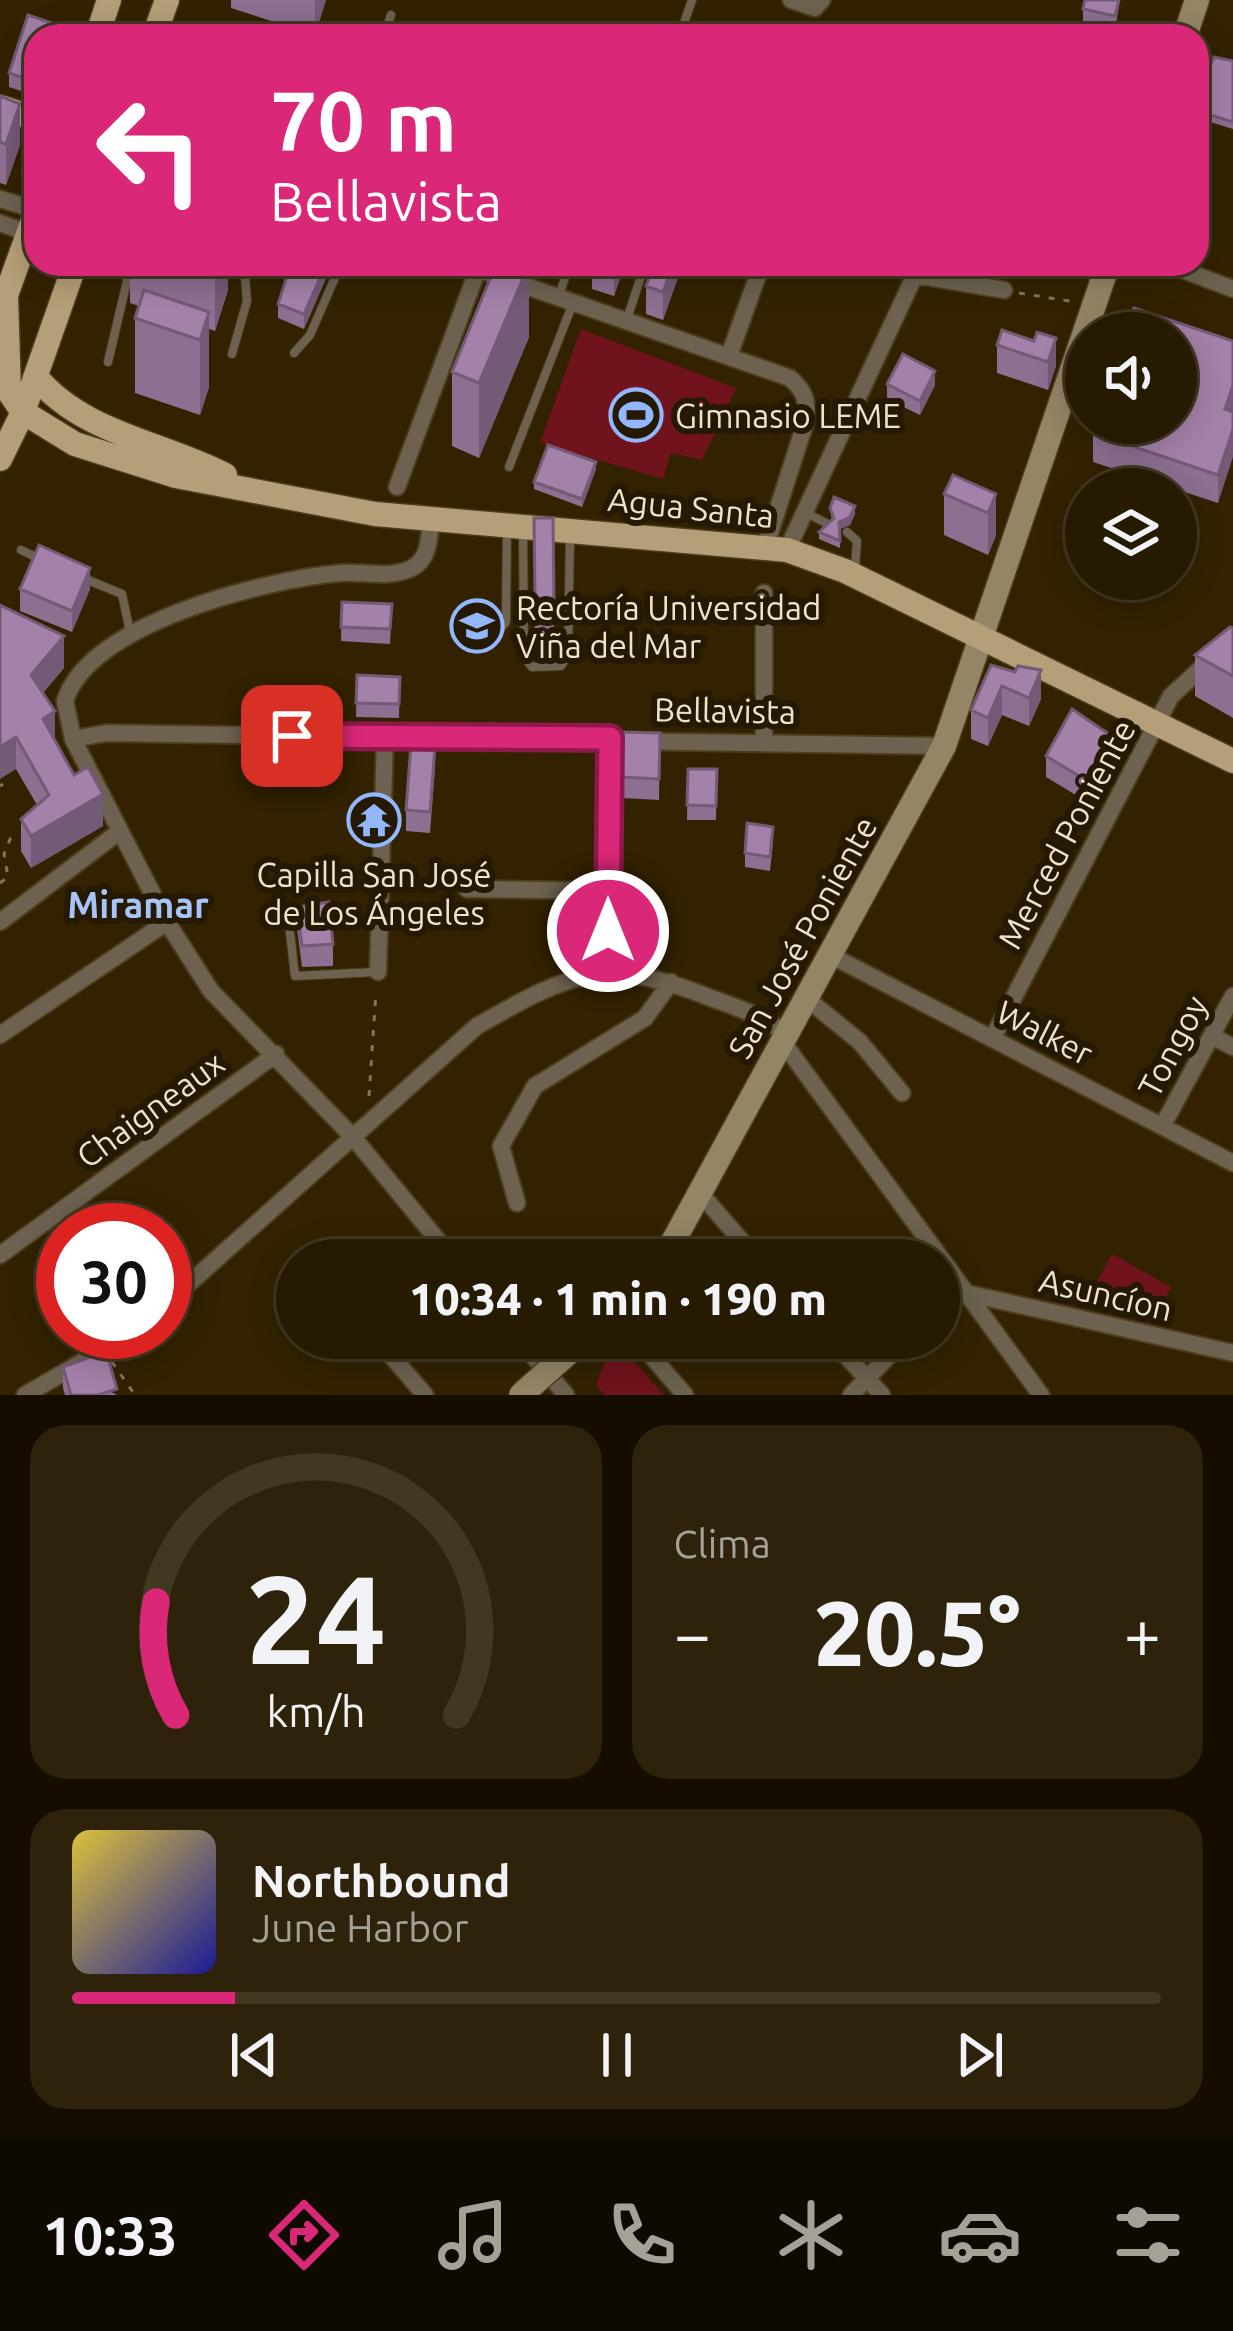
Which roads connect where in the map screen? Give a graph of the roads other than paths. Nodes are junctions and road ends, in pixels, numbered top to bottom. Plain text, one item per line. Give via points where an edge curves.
1 (791, 0) edge
2 (820, 4) edge
3 (391, 15) dead end
4 (388, 24) edge
5 (24, 246) edge
6 (71, 276) edge
7 (128, 276) edge
8 (245, 276) edge
9 (336, 276) edge
10 (468, 276) edge
11 (497, 276) edge
12 (569, 276) edge
13 (641, 276) edge
14 (758, 276) edge
15 (915, 276) edge
16 (921, 276) edge
17 (1104, 276) edge
18 (1199, 276) edge
19 (1233, 289) edge
20 (1004, 290) road end
21 (566, 300) junction
22 (3, 304) edge
23 (626, 320) junction
24 (294, 353) dead end
25 (232, 354) dead end
26 (729, 356) junction
27 (108, 362) dead end
28 (35, 377) junction
29 (23, 412) junction
30 (0, 459) edge
31 (509, 467) dead end
32 (243, 485) junction
33 (397, 487) dead end
34 (804, 512) junction
35 (431, 519) junction
36 (826, 523) edge
37 (515, 524) junction
38 (571, 528) junction
39 (847, 532) dead end
40 (777, 548) junction
41 (21, 550) dead end
42 (854, 576) junction
43 (764, 593) dead end
44 (130, 633) junction
45 (495, 636) dead end
46 (982, 638) junction
47 (1233, 639) edge
48 (1160, 721) junction
49 (385, 738) junction
50 (610, 738) junction
51 (73, 739) junction
52 (764, 740) junction
53 (944, 746) junction
54 (1233, 760) edge
55 (120, 831) junction
56 (467, 889) dead end
57 (607, 891) junction
58 (0, 922) edge
59 (167, 922) junction
60 (290, 933) dead end
61 (830, 955) junction
62 (608, 970) junction
63 (378, 972) joint
64 (671, 982) junction
65 (1233, 996) edge
66 (806, 998) junction
67 (0, 1035) edge
68 (1212, 1036) junction
69 (784, 1038) junction
70 (992, 1039) junction
71 (1233, 1047) edge
72 (276, 1054) junction
73 (902, 1093) dead end
74 (1163, 1125) junction
75 (353, 1137) junction
76 (1233, 1163) edge
77 (701, 1194) junction
78 (517, 1203) dead end
79 (437, 1239) edge
80 (675, 1239) edge
81 (740, 1239) edge
82 (0, 1255) edge
83 (192, 1280) edge
84 (966, 1293) junction
85 (1233, 1353) edge
86 (93, 1359) edge
87 (394, 1359) edge
88 (536, 1359) edge
89 (561, 1359) edge
90 (655, 1359) edge
91 (849, 1359) edge
92 (887, 1359) edge
93 (868, 1379) junction
94 (25, 1395) edge
95 (425, 1395) edge
96 (521, 1395) edge
97 (566, 1395) edge
98 (685, 1395) edge
99 (851, 1395) edge
100 (882, 1395) edge
101 (1041, 1395) edge

1 - 2 street
3 - 4 lane
5 - 22 main road
6 - 28 main road
7 - 27 lane
8 - 25 lane via 247,301
9 - 24 lane
10 - 33 street
11 - 21 street
12 - 21 lane
13 - 23 lane
14 - 26 street
15 - 34 street
16 - 20 street
17 - 46 street, San José Poniente
18 - 19 street
21 - 23 street
21 - 31 lane
22 - 29 main road via 9,392
23 - 26 street
26 - 40 street via 790,377 808,404
28 - 29 main road
28 - 32 main road, Agua Santa via 89,421
29 - 30 main road
29 - 32 main road, Agua Santa via 107,456
32 - 35 main road, Agua Santa
34 - 36 lane
34 - 40 street
35 - 37 main road, Agua Santa
35 - 44 street via 426,554 400,573 341,572 270,587
37 - 38 main road, Agua Santa
37 - 38 lane via 524,657 532,667 561,666 568,655
37 - 45 lane via 506,622
38 - 40 main road, Agua Santa
39 - 42 lane via 857,542
40 - 42 main road, Agua Santa
41 - 44 lane via 122,595
42 - 46 main road, Agua Santa
43 - 52 street
44 - 51 street via 80,666 70,682
46 - 48 main road, Agua Santa
46 - 53 street, San José Poniente
47 - 48 street, Merced Poniente via 1182,681
48 - 54 main road, Agua Santa
48 - 70 street, Merced Poniente
49 - 50 street, Bellavista
49 - 51 street, Bellavista
49 - 63 street
50 - 52 street, Bellavista
50 - 57 street
51 - 55 street
52 - 53 street, Bellavista
53 - 61 street, San José Poniente
55 - 58 street
55 - 59 street
56 - 57 street
57 - 62 street
59 - 67 street
59 - 72 street via 211,991
60 - 63 lane via 296,976
61 - 66 street, San José Poniente
61 - 70 street, Walker
62 - 64 street
62 - 75 street via 574,977 477,1026
64 - 69 street via 769,1020
64 - 78 street via 645,1018 527,1094 501,1146
65 - 68 street, Tongoy
66 - 69 street, San José Poniente
66 - 73 street via 860,1042
68 - 71 street
68 - 74 street, Tongoy
69 - 77 street, San José Poniente
69 - 84 street
70 - 74 street, Walker
72 - 75 street
72 - 82 street, Chaigneaux
74 - 76 street, Walker
75 - 79 street
75 - 83 street
77 - 80 street, San José Poniente
77 - 81 street
84 - 85 street, Asuncíon
84 - 101 street
86 - 94 street
87 - 95 street
88 - 97 street
89 - 96 street, bridge
90 - 98 street
91 - 93 street
92 - 93 street
93 - 99 street
93 - 100 street

